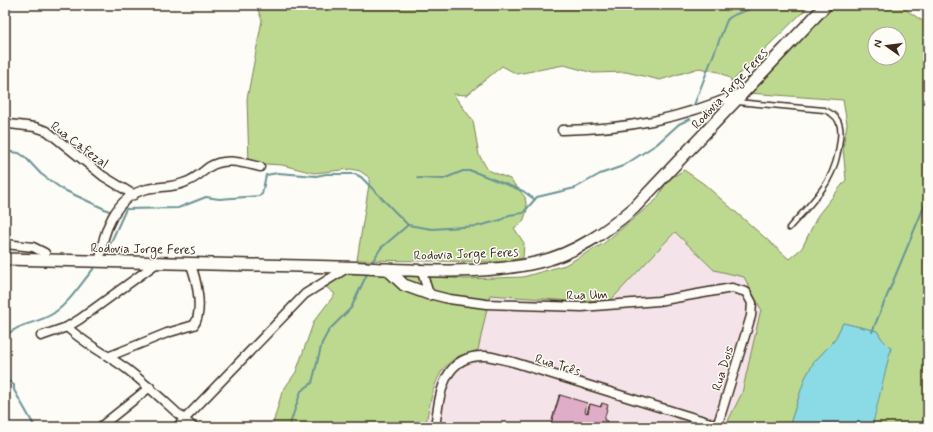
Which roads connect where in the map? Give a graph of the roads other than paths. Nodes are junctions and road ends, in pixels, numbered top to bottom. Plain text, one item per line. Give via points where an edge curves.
1 (826, 5) edge
2 (745, 91) junction
3 (735, 102) junction
4 (9, 124) dead end
5 (562, 130) dead end
6 (260, 167) dead end
7 (134, 195) junction
8 (789, 228) dead end
9 (5, 244) edge
10 (5, 259) edge
11 (46, 260) junction
12 (100, 262) junction
13 (157, 263) junction
14 (190, 263) junction
15 (348, 267) junction
16 (387, 269) junction
17 (421, 269) junction
18 (429, 294) junction
19 (751, 316) joint
20 (67, 327) junction
21 (41, 336) dead end
22 (110, 356) junction
23 (150, 386) junction
24 (185, 420) junction
25 (717, 426) edge
26 (100, 427) edge
27 (177, 427) edge
28 (193, 427) edge
29 (435, 427) edge

1 - 2 main road, Rodovia Jorge Feres
2 - 3 main road, Rodovia Jorge Feres
2 - 5 street via 687,113 642,125
3 - 8 lane via 824,110 833,113 839,120 839,151 832,176
3 - 17 main road, Rodovia Jorge Feres via 634,208 589,242 562,255 521,266
4 - 7 street, Rua Cafezal via 47,131 103,176
6 - 7 street via 233,161 222,162 210,166 186,182 170,187 146,189
7 - 12 street via 124,203 110,222 103,240
9 - 11 street via 40,249 45,253
10 - 11 main road, Rodovia Jorge Feres
11 - 12 main road, Rodovia Jorge Feres
12 - 13 main road, Rodovia Jorge Feres
13 - 14 main road, Rodovia Jorge Feres
13 - 20 street
14 - 15 main road, Rodovia Jorge Feres
14 - 22 street via 196,284 198,306 198,317 194,325 166,333
15 - 16 main road, Rodovia Jorge Feres
15 - 24 street via 305,294
16 - 17 main road, Rodovia Jorge Feres
16 - 18 main road via 404,284
17 - 18 street
18 - 19 street, Rua Um via 486,304 582,307 658,301 732,288 746,292 750,297
19 - 25 street, Rua Dois
20 - 21 street
20 - 22 street via 78,337
22 - 23 street
23 - 24 street
23 - 26 street
24 - 27 street
24 - 28 street
25 - 29 street, Rua Três via 513,362 486,356 463,361 445,377

